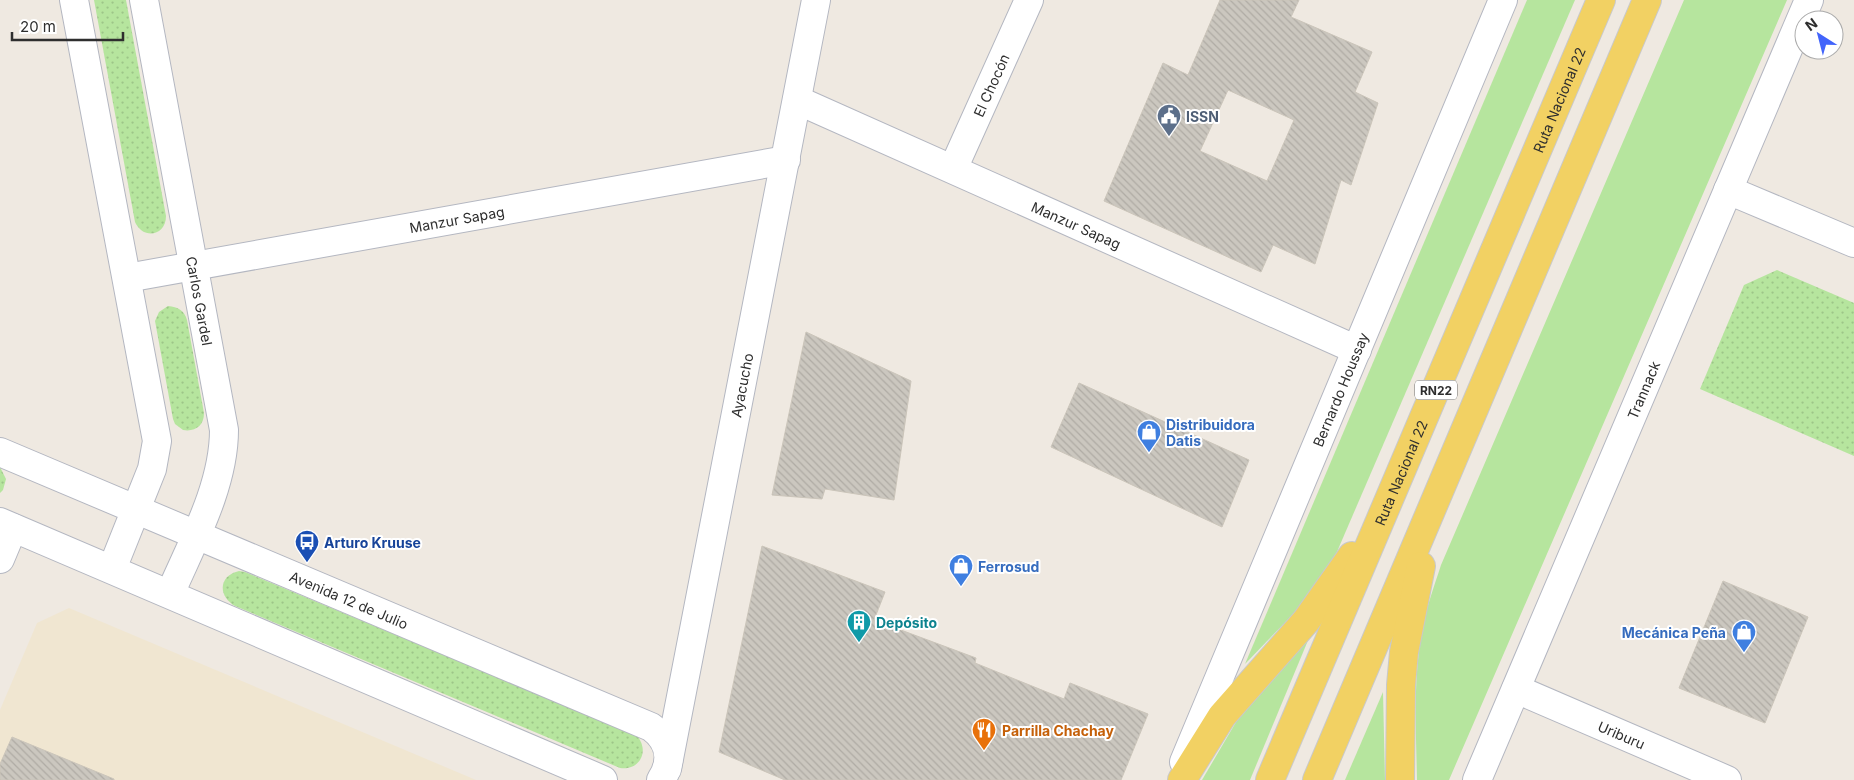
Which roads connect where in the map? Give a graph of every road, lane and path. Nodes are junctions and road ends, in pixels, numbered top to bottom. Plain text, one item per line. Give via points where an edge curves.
1 (74, 0) edge
2 (144, 0) edge
3 (816, 0) edge
4 (1029, 0) edge
5 (1503, 0) edge
6 (1601, 0) edge
7 (1648, 0) edge
8 (1809, 0) edge
9 (797, 100) junction
10 (786, 160) junction
11 (953, 169) junction
12 (1728, 190) junction
13 (1854, 243) edge
14 (194, 266) junction
15 (127, 278) junction
16 (1357, 350) junction
17 (0, 452) edge
18 (1437, 498) junction
19 (1386, 507) junction
20 (136, 510) junction
21 (7, 525) edge
22 (195, 535) junction
23 (0, 559) edge
24 (112, 569) junction
25 (170, 594) junction
26 (1516, 689) junction
27 (670, 777) edge
28 (603, 780) edge
29 (1177, 780) edge
30 (1182, 780) edge
31 (1270, 780) edge
32 (1317, 780) edge
33 (1400, 780) edge
34 (1477, 780) edge
35 (1726, 780) edge

1 - 15 street
2 - 14 street, Carlos Gardel
3 - 9 street, Ayacucho
4 - 11 street, El Chocón
5 - 16 street, Bernardo Houssay
6 - 19 main road, Ruta Nacional 22 / RN22
7 - 18 main road, RN22
8 - 12 street, Trannack
9 - 10 street, Ayacucho
9 - 11 street, Manzur Sapag
10 - 14 street, Manzur Sapag
10 - 27 street, Ayacucho
11 - 16 street, Manzur Sapag
12 - 13 street
12 - 26 street, Trannack
14 - 15 street, Manzur Sapag
14 - 22 street, Carlos Gardel via 224,430 220,470
15 - 20 street via 157,441 152,469
16 - 29 street, Bernardo Houssay
17 - 20 street, Avenida 12 de Julio
18 - 32 main road, RN22
18 - 33 main road via 1404,652
19 - 30 main road via 1306,621 1222,716
19 - 31 main road, Ruta Nacional 22 / RN22
20 - 22 street, Avenida 12 de Julio
20 - 24 street
21 - 23 street
21 - 24 street
22 - 25 street, Carlos Gardel
22 - 27 street, Avenida 12 de Julio via 651,727 665,741
24 - 25 street
25 - 28 street
26 - 34 street, Trannack
26 - 35 street, Uriburu

